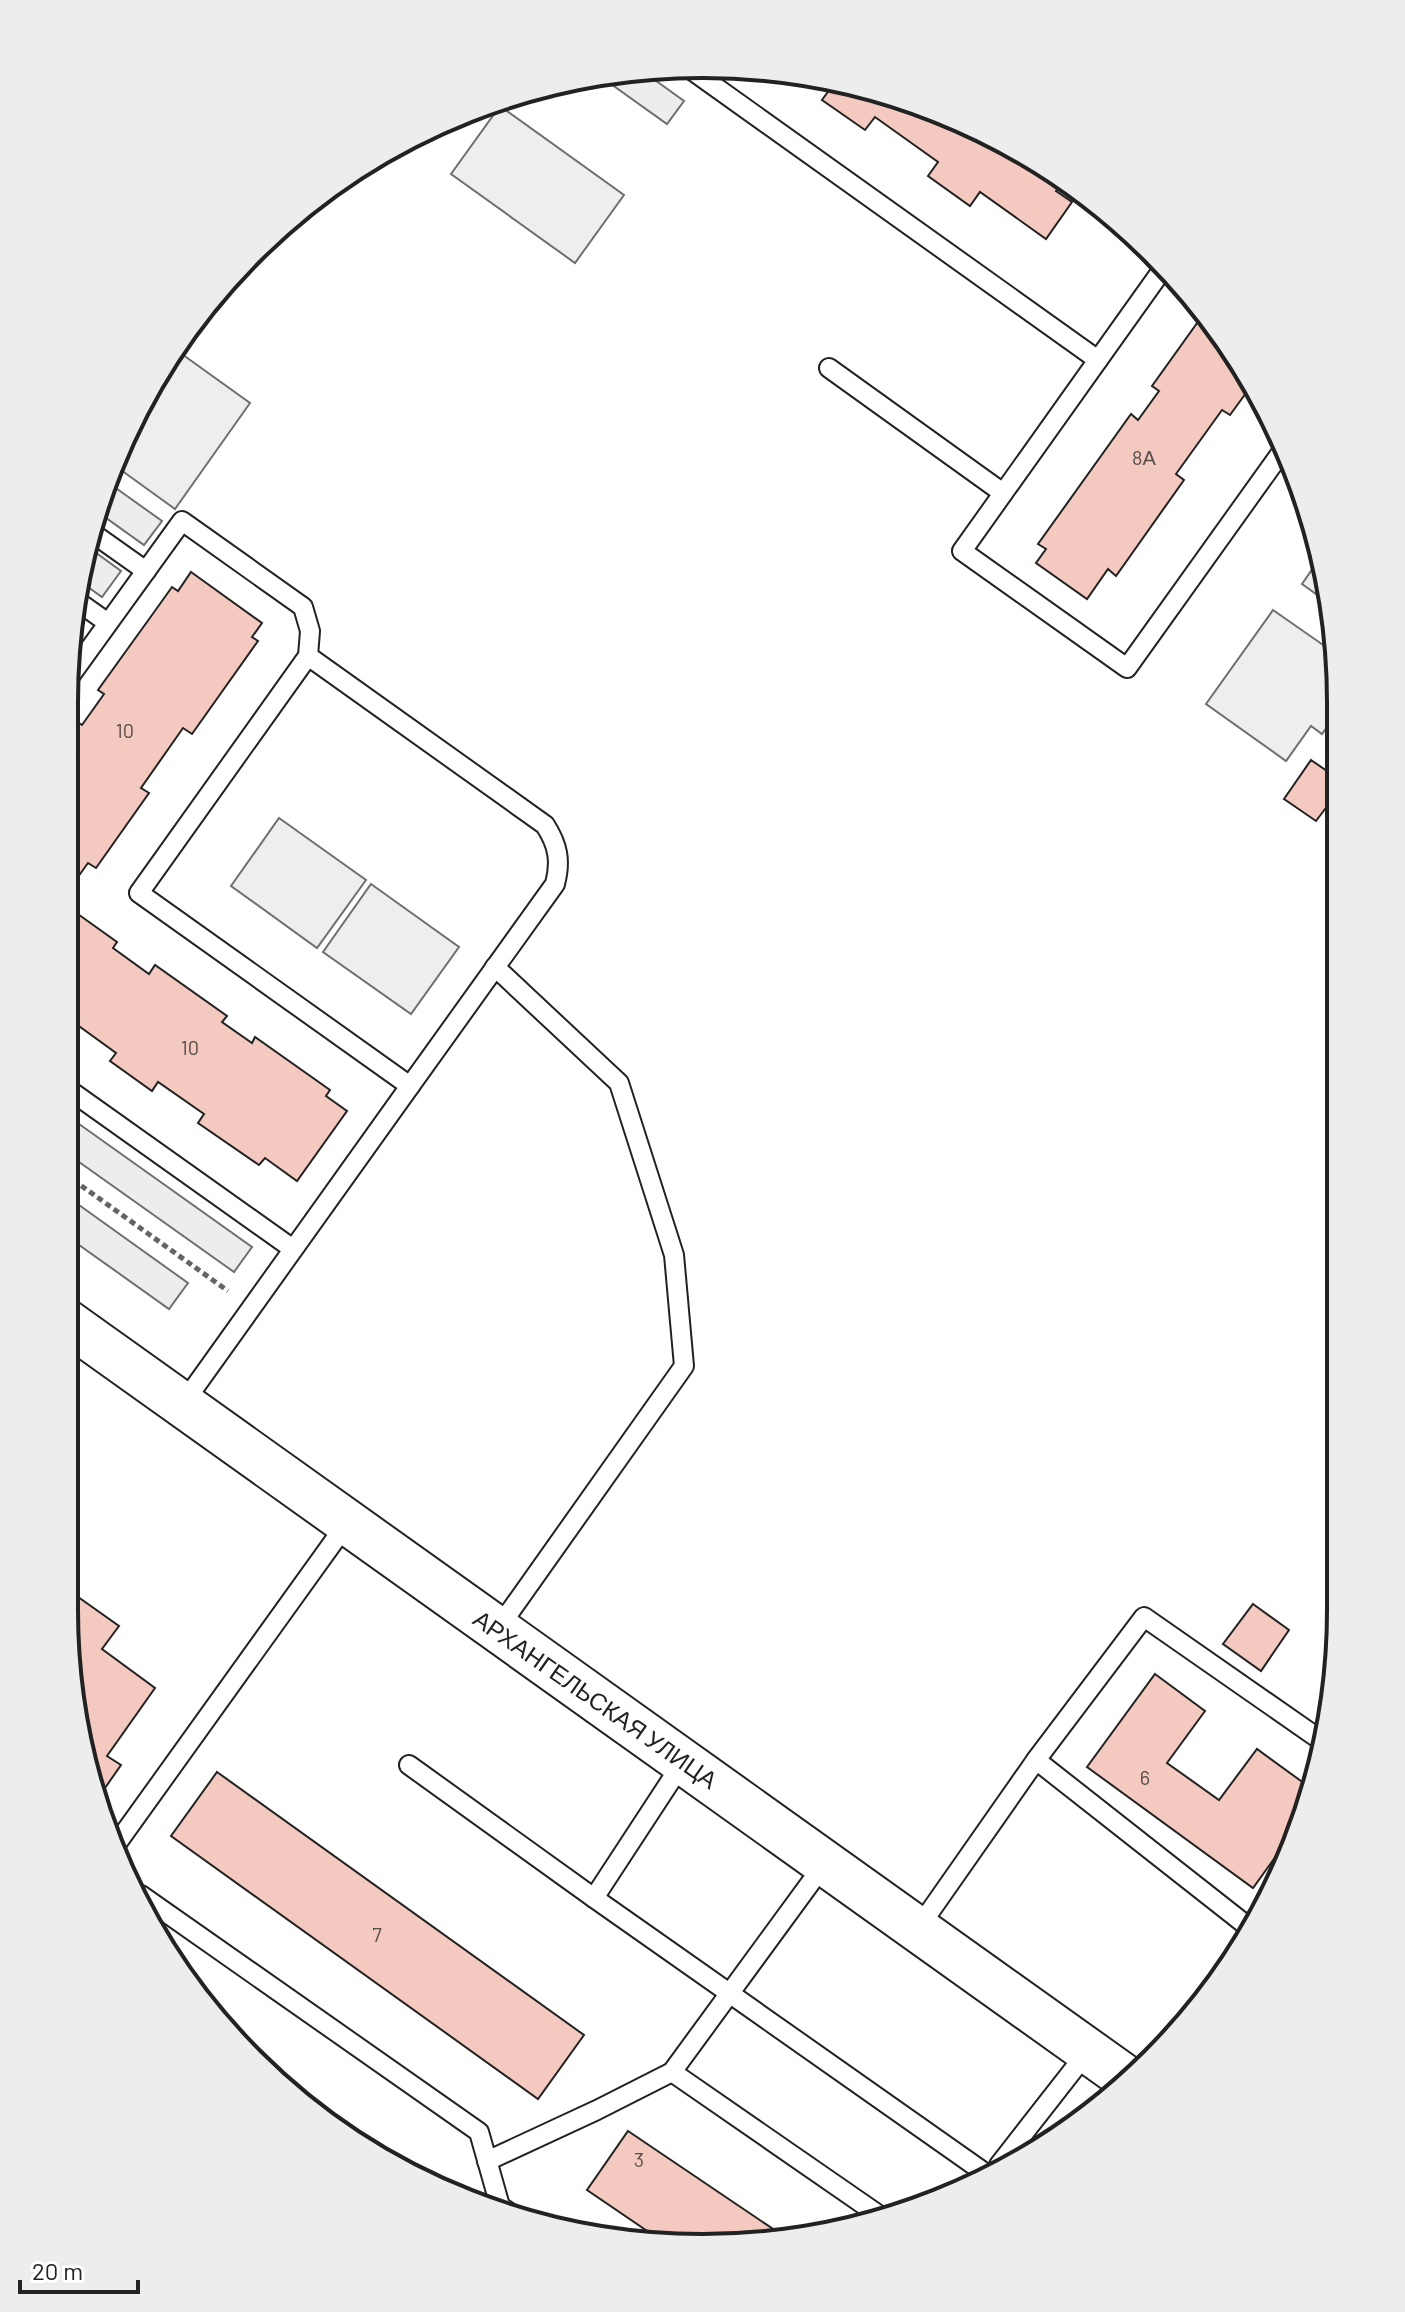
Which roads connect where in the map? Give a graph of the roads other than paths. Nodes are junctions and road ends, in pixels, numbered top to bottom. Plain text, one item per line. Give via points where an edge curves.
1 (703, 78) edge
2 (1158, 276) edge
3 (1098, 360) junction
4 (829, 368) dead end
5 (1277, 459) edge
6 (1003, 493) junction
7 (100, 538) edge
8 (146, 571) junction
9 (85, 607) edge
10 (108, 623) junction
11 (308, 656) junction
12 (79, 664) edge
13 (495, 967) junction
14 (410, 1086) junction
15 (78, 1096) edge
16 (293, 1249) junction
17 (78, 1330) edge
18 (182, 1405) junction
19 (347, 1523) junction
20 (497, 1630) junction
21 (1314, 1735) edge
22 (1036, 1760) junction
23 (683, 1762) junction
24 (409, 1765) dead end
25 (122, 1837) edge
26 (825, 1863) junction
27 (594, 1898) junction
28 (151, 1902) edge
29 (1243, 1922) edge
30 (917, 1930) junction
31 (730, 1994) junction
32 (1088, 2051) junction
33 (672, 2072) junction
34 (1120, 2074) edge
35 (1007, 2154) edge
36 (487, 2161) junction
37 (980, 2169) edge
38 (498, 2199) edge
39 (872, 2210) edge

1 - 3 lane
2 - 3 lane
3 - 6 lane
4 - 6 lane
5 - 6 lane via 1127,668 962,551
7 - 8 lane
8 - 10 lane
8 - 11 lane via 182,521 303,607 310,631
9 - 10 lane
10 - 12 lane
11 - 13 lane via 545,825 559,856 555,884
11 - 14 lane via 139,893
13 - 14 lane
13 - 20 lane via 619,1083 674,1255 684,1366
14 - 16 lane
15 - 16 lane
16 - 18 lane
17 - 18 street, АРХАНГЕЛЬСКАЯ УЛИЦА
18 - 19 street, АРХАНГЕЛЬСКАЯ УЛИЦА
19 - 20 street, АРХАНГЕЛЬСКАЯ УЛИЦА
19 - 25 lane
20 - 23 street, АРХАНГЕЛЬСКАЯ УЛИЦА
21 - 22 lane via 1144,1617
22 - 29 lane
22 - 30 lane
23 - 26 street, АРХАНГЕЛЬСКАЯ УЛИЦА
23 - 27 lane
24 - 27 lane
26 - 30 street, АРХАНГЕЛЬСКАЯ УЛИЦА
26 - 31 lane
27 - 31 lane
28 - 36 lane via 479,2132
30 - 32 street, АРХАНГЕЛЬСКАЯ УЛИЦА
31 - 33 lane
31 - 37 lane
32 - 34 street, АРХАНГЕЛЬСКАЯ УЛИЦА
32 - 35 lane
33 - 36 lane
33 - 39 lane
36 - 38 lane

